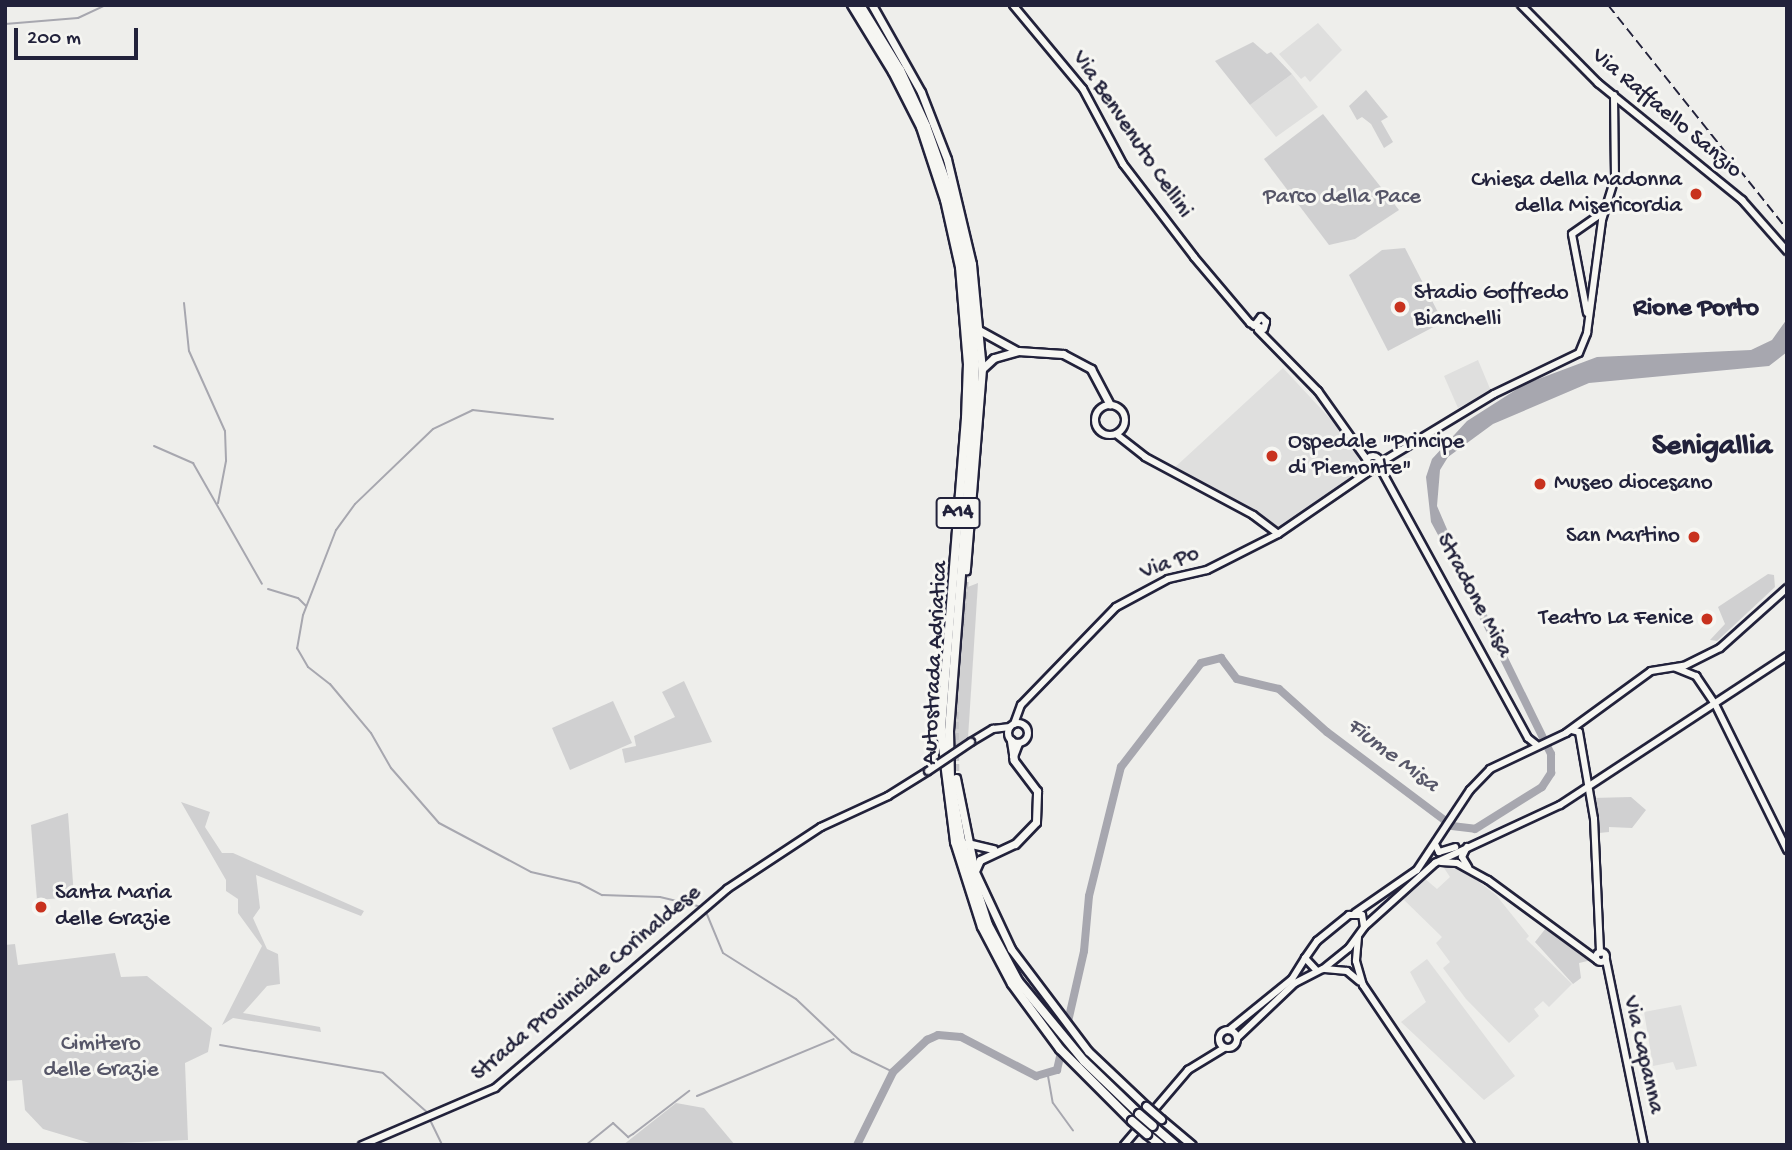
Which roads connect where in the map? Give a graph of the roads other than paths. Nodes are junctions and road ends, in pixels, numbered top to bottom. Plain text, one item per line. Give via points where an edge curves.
1 (852, 5) edge
2 (860, 5) edge
3 (872, 5) edge
4 (1013, 5) edge
5 (1521, 5) edge
6 (1614, 95) junction
7 (1626, 105) junction
8 (1614, 115) junction
9 (1605, 211) junction
10 (1591, 224) junction
11 (1600, 231) junction
12 (1787, 251) edge
13 (1583, 291) junction
14 (1593, 292) junction
15 (1589, 319) junction
16 (979, 330) junction
17 (994, 341) junction
18 (981, 348) junction
19 (1018, 351) junction
20 (994, 358) junction
21 (982, 369) junction
22 (1106, 405) junction
23 (1119, 432) junction
24 (1373, 463) junction
25 (1278, 534) junction
26 (966, 570) tunnel mouth
27 (1787, 588) edge
28 (1787, 656) edge
29 (1672, 667) junction
30 (1715, 704) junction
31 (1572, 730) junction
32 (1014, 732) junction
33 (1528, 738) junction
34 (1537, 745) junction
35 (1526, 749) junction
36 (956, 778) tunnel mouth
37 (1587, 788) junction
38 (1485, 838) junction
39 (967, 843) junction
40 (1436, 843) junction
41 (1469, 845) junction
42 (978, 848) junction
43 (1005, 848) junction
44 (1787, 850) edge
45 (970, 856) junction
46 (980, 859) junction
47 (1435, 863) junction
48 (1469, 869) junction
49 (975, 872) junction
50 (1355, 913) junction
51 (1364, 927) junction
52 (1359, 935) junction
53 (1305, 958) junction
54 (1600, 958) junction
55 (1319, 970) junction
56 (1363, 985) junction
57 (1229, 1030) junction
58 (1237, 1038) junction
59 (1219, 1040) junction
60 (1224, 1048) junction
61 (1210, 1053) junction
62 (1130, 1137) junction
63 (362, 1145) edge
64 (1118, 1145) edge
65 (1124, 1145) edge
66 (1160, 1145) edge
67 (1175, 1145) edge
68 (1192, 1145) edge
69 (1471, 1145) edge
70 (1644, 1145) edge

1 - 66 highway, Autostrada Adriatica / A14, bridge via 894,72 921,127 954,234 968,364 942,696 944,778 955,842 971,899 996,955 1038,1023 1079,1070
2 - 67 highway, Autostrada Adriatica / A14, bridge via 900,70 926,126 952,199 967,267 975,365 950,686 950,778 961,841 983,912 1002,953 1042,1013 1084,1061
3 - 16 main road via 921,92 947,159 967,232
4 - 24 street, Via Benvenuto Cellini via 1083,89 1132,176 1267,339 1318,391
5 - 6 street, Via Raffaello Sanzio
6 - 7 street, Via Raffaello Sanzio
6 - 8 street
7 - 8 street
7 - 12 street, Via Raffaello Sanzio via 1730,188
8 - 9 street via 1615,178
9 - 10 street
9 - 11 street
10 - 11 street
10 - 13 street via 1572,234
11 - 14 street
13 - 14 street via 1588,296
13 - 15 street
14 - 15 street
15 - 24 street via 1584,344 1573,358 1494,394
16 - 17 main road
16 - 18 main road
17 - 18 main road
17 - 19 main road
18 - 20 main road
18 - 21 main road
19 - 20 main road
19 - 22 main road via 1077,358 1094,373
20 - 21 main road
21 - 26 main road
22 - 23 street via 1124,414
22 - 23 street via 1094,416 1096,427 1105,435
23 - 25 street via 1145,457 1253,515
24 - 25 street, Via Po
24 - 33 street, Stradone Misa via 1414,523
25 - 32 street, Via Po via 1207,570 1168,579 1116,607 1017,715
27 - 29 street via 1720,648 1695,662
28 - 30 street
29 - 30 street via 1696,676
29 - 31 street via 1647,674
30 - 37 street
30 - 44 street
31 - 34 street
31 - 37 street, Via Capanna via 1579,732
32 - 43 main road via 1013,757 1034,784 1039,802 1035,822 1015,844
32 - 63 street, Strada Provinciale Corinaldese, bridge via 997,727 888,796 821,827 727,889 495,1088
33 - 34 street, Stradone Misa
33 - 35 street
34 - 35 street
35 - 40 street via 1490,769 1469,790
36 - 39 main road
37 - 38 street via 1552,810
37 - 54 street, Via Capanna via 1594,819
38 - 40 street via 1443,852
38 - 41 street
39 - 42 main road
39 - 45 main road
40 - 50 street via 1417,870
41 - 47 street
41 - 48 street via 1462,857
42 - 43 main road
42 - 45 main road
43 - 46 main road
45 - 46 main road
45 - 49 main road
46 - 49 main road
47 - 48 street via 1451,861
47 - 51 street
48 - 54 street
49 - 68 main road, bridge via 1011,948 1047,1001 1088,1051
50 - 51 street via 1364,917
50 - 53 street via 1326,931
51 - 52 street
52 - 55 street
52 - 56 street via 1356,961
53 - 55 street
53 - 57 street via 1292,979
54 - 70 street, Via Capanna
55 - 56 street via 1347,971
55 - 58 street via 1271,1004
56 - 69 street
57 - 58 street
57 - 59 street
58 - 60 street via 1234,1047
59 - 60 street
59 - 61 street
60 - 61 street
61 - 62 street via 1188,1070
62 - 64 street
62 - 65 street

